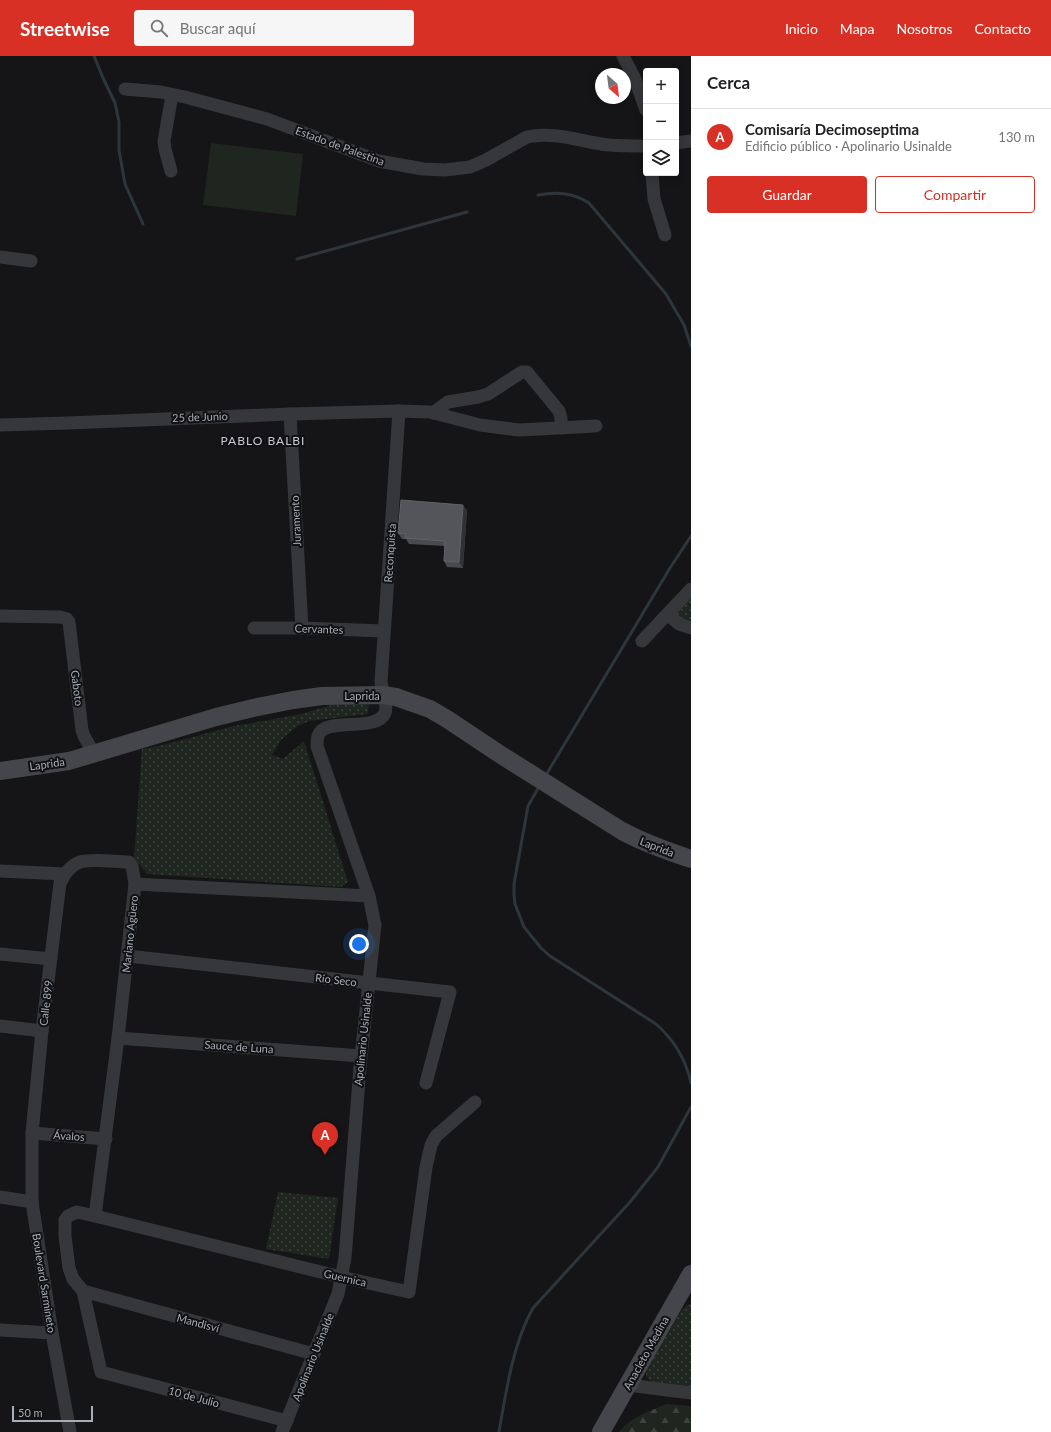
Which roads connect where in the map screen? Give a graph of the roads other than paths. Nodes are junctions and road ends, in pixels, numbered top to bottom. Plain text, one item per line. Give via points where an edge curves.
1 (623, 56) edge
2 (125, 89) dead end
3 (172, 95) junction
4 (644, 104) edge
5 (691, 141) edge
6 (679, 143) edge
7 (643, 146) edge
8 (171, 171) dead end
9 (652, 176) edge
10 (664, 235) dead end
11 (0, 256) edge
12 (31, 261) dead end
13 (400, 411) junction
14 (433, 413) junction
15 (290, 414) junction
16 (0, 425) edge
17 (596, 426) dead end
18 (562, 428) junction
19 (691, 589) edge
20 (668, 615) junction
21 (0, 616) edge
22 (254, 628) dead end
23 (302, 628) junction
24 (691, 628) edge
25 (384, 631) junction
26 (642, 641) dead end
27 (383, 695) junction
28 (94, 754) junction
29 (0, 771) edge
30 (691, 859) edge
31 (0, 871) edge
32 (65, 874) junction
33 (135, 884) junction
34 (369, 896) junction
35 (0, 954) edge
36 (128, 956) junction
37 (51, 959) junction
38 (369, 984) junction
39 (0, 1026) edge
40 (42, 1031) junction
41 (118, 1038) junction
42 (361, 1056) junction
43 (426, 1083) dead end
44 (475, 1102) dead end
45 (32, 1133) junction
46 (106, 1138) junction
47 (0, 1197) edge
48 (32, 1202) junction
49 (95, 1216) junction
50 (341, 1277) junction
51 (690, 1279) edge
52 (83, 1291) junction
53 (0, 1330) edge
54 (52, 1333) junction
55 (314, 1354) junction
56 (628, 1385) junction
57 (691, 1393) edge
58 (285, 1427) edge
59 (70, 1432) edge
60 (601, 1432) edge

1 - 4 street
2 - 3 street, Estado de Palestina
3 - 7 street, Estado de Palestina via 279,123 379,161 423,169 470,167 534,135 553,135 608,145
3 - 8 street via 164,141
5 - 6 street
9 - 10 street via 654,199
11 - 12 street
13 - 14 street, 25 de Junio
13 - 15 street, 25 de Junio
13 - 25 street, Reconquista
14 - 18 street, 25 de Junio via 503,429
14 - 18 street via 448,402 488,394 522,372 527,372 559,411
15 - 16 street, 25 de Junio
15 - 23 street, Juramento
17 - 18 street, 25 de Junio
19 - 20 street
20 - 24 street via 679,624
20 - 26 street
21 - 28 street, Gaboto via 67,619 82,730
22 - 23 street, Cervantes
23 - 25 street, Cervantes
25 - 27 street, Reconquista via 381,682
27 - 28 main road, Laprida via 322,696 253,708
27 - 30 main road, Laprida via 430,709 608,822 638,839
27 - 34 street, Apolinario Usinalde via 386,707 380,718 368,723 331,726 321,731 317,746
28 - 29 main road, Laprida via 69,761
31 - 32 street
32 - 33 street via 80,862 129,862
32 - 37 street, Calle 899 via 60,883
33 - 34 street, Mariano Agüero
33 - 36 street, Mariano Agüero
34 - 38 street, Apolinario Usinalde via 375,925
35 - 37 street
36 - 38 street, Río Seco
36 - 41 street, Mariano Agüero
37 - 40 street, Calle 899
38 - 42 street, Apolinario Usinalde
38 - 43 street, Río Seco via 450,992
39 - 40 street
40 - 45 street, Calle 899
41 - 42 street, Sauce de Luna
41 - 46 street, Mariano Agüero
42 - 50 street, Apolinario Usinalde via 345,1258
44 - 50 street, Guernica via 436,1136 431,1145 409,1292
45 - 46 street, Ávalos
45 - 48 street, Boulevard Sarmineto
46 - 49 street, Mariano Agüero
47 - 48 street
48 - 54 street, Boulevard Sarmineto
49 - 50 street, Guernica
49 - 52 street, Guernica via 77,1212 65,1220 69,1268 73,1279
50 - 55 street, Apolinario Usinalde via 338,1294
51 - 56 main road, Anacleto Medina
52 - 55 street, Mandisví
52 - 58 street, 10 de Julio via 101,1372
53 - 54 street
54 - 59 street, Boulevard Sarmineto
55 - 58 street, Apolinario Usinalde
56 - 57 street
56 - 60 main road, Anacleto Medina

